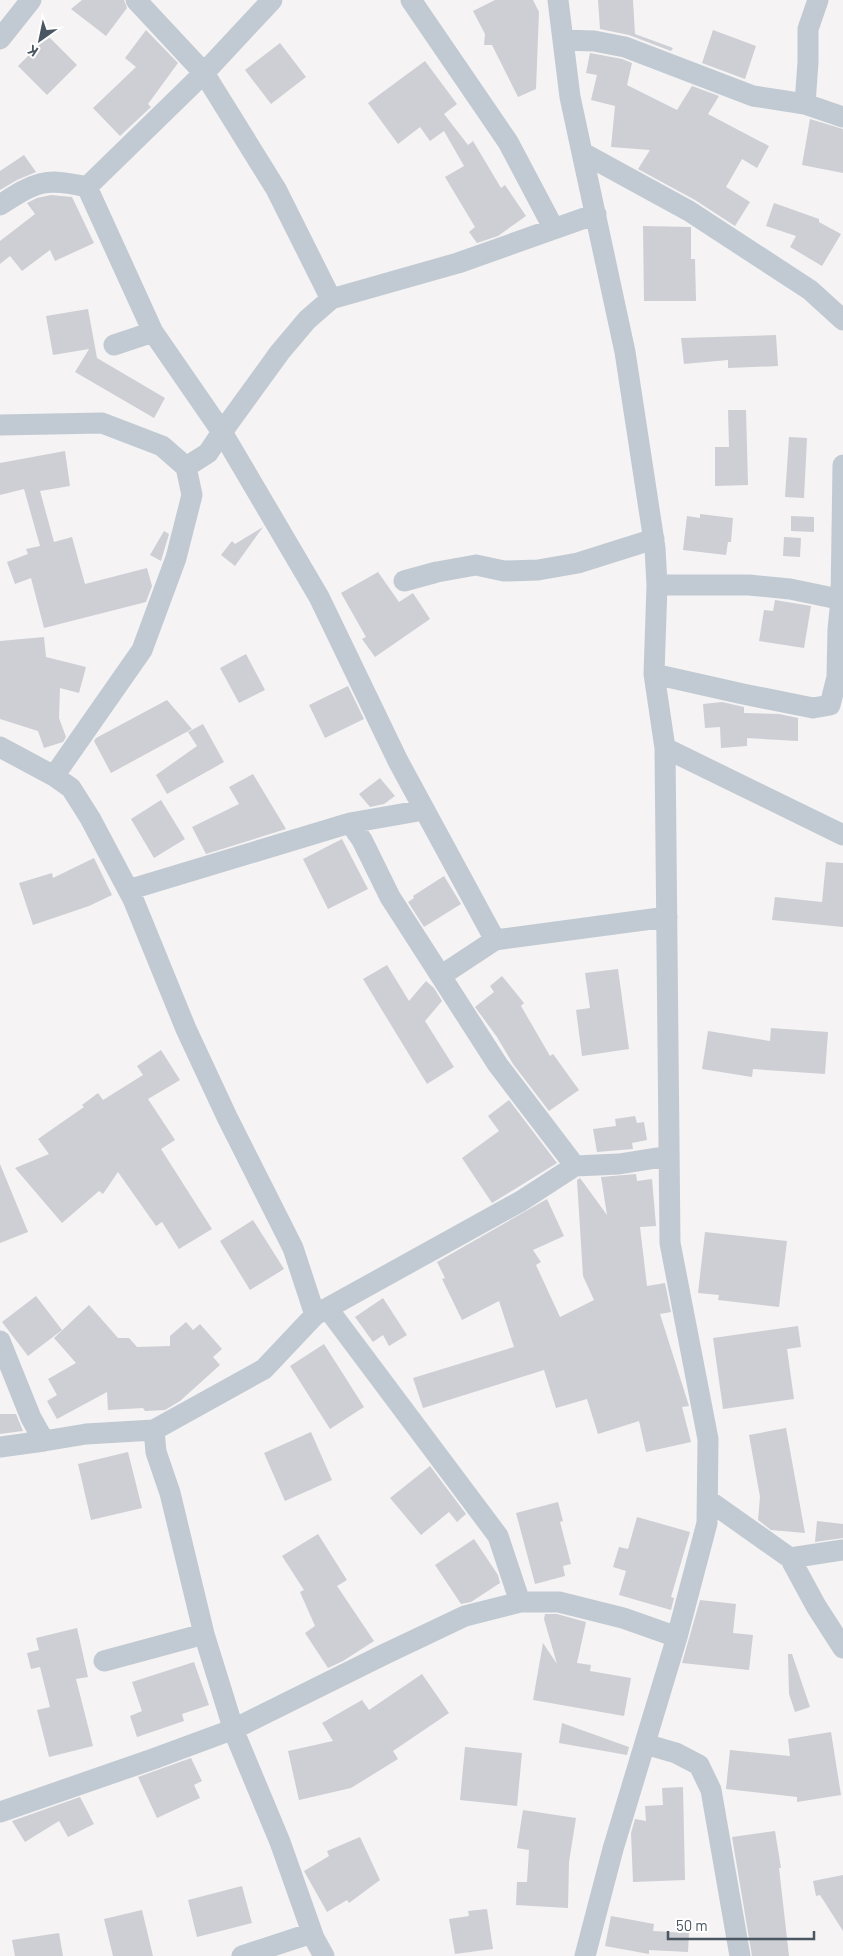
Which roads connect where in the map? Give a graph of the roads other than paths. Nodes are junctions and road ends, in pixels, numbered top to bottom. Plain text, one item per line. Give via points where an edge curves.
1 (31, 0) edge
2 (136, 0) edge
3 (272, 0) edge
4 (410, 0) edge
5 (558, 0) edge
6 (818, 0) edge
7 (0, 38) edge
8 (563, 40) junction
9 (204, 73) junction
10 (804, 104) junction
11 (843, 117) edge
12 (582, 153) junction
13 (87, 187) junction
14 (0, 205) edge
15 (596, 214) junction
16 (554, 229) junction
17 (331, 299) junction
18 (843, 320) edge
19 (154, 332) junction
20 (114, 345) dead end
21 (0, 425) edge
22 (222, 432) junction
23 (843, 465) edge
24 (186, 467) junction
25 (654, 539) junction
26 (404, 582) dead end
27 (657, 585) junction
28 (842, 600) edge
29 (654, 674) junction
30 (0, 747) edge
31 (665, 748) junction
32 (54, 776) junction
33 (424, 810) junction
34 (350, 823) junction
35 (843, 835) edge
36 (128, 890) junction
37 (667, 917) junction
38 (495, 940) junction
39 (442, 975) junction
40 (669, 1156) junction
41 (575, 1166) junction
42 (321, 1312) junction
43 (0, 1341) edge
44 (154, 1430) junction
45 (44, 1441) junction
46 (0, 1447) edge
47 (708, 1500) junction
48 (843, 1550) edge
49 (790, 1558) junction
50 (520, 1602) junction
51 (204, 1634) junction
52 (677, 1637) junction
53 (843, 1648) edge
54 (104, 1661) dead end
55 (234, 1729) junction
56 (645, 1744) junction
57 (0, 1812) edge
58 (312, 1933) junction
59 (242, 1956) edge
60 (324, 1956) edge
61 (586, 1956) edge
62 (740, 1956) edge

1 - 7 street
2 - 9 street
3 - 9 street
4 - 16 street via 508,142
5 - 8 street
6 - 10 street via 808,29
8 - 10 street via 594,40 624,47 752,96
8 - 12 street via 570,97
9 - 13 street
9 - 17 street via 276,188
10 - 11 street
12 - 15 street
12 - 18 street via 689,211 810,290
13 - 14 street via 63,181 41,183
13 - 19 street
15 - 16 street
15 - 25 street via 625,352
16 - 17 street via 458,263
17 - 22 street via 280,352
19 - 20 street
19 - 22 street
21 - 24 street via 102,423 162,446
22 - 24 street via 208,453
22 - 33 street via 319,597
23 - 28 street
24 - 32 street via 192,495 176,558 142,650
25 - 26 street via 578,563 538,570 504,571 476,565
25 - 27 street
27 - 28 street via 749,585 790,589
27 - 29 street
28 - 29 street via 837,678 830,705 813,708
29 - 31 street
30 - 32 street
31 - 35 street
31 - 37 street
32 - 36 street via 71,788
33 - 34 street
33 - 38 street
34 - 36 street
34 - 39 street via 390,897
36 - 42 street via 186,1029
37 - 38 street
37 - 40 street
38 - 39 street
39 - 41 street via 498,1065
40 - 41 street via 619,1164
40 - 47 street via 670,1242 708,1439
41 - 42 street via 521,1201
42 - 44 street via 264,1369
42 - 50 street via 498,1536
43 - 45 street via 31,1418
44 - 45 street via 86,1434
44 - 51 street via 156,1452 170,1493
45 - 46 street
47 - 49 street
47 - 52 street via 708,1523
48 - 49 street
49 - 53 street
50 - 52 street via 559,1602 623,1618
50 - 55 street via 465,1616
51 - 54 street
51 - 55 street
52 - 56 street
55 - 57 street
55 - 58 street via 280,1842
56 - 61 street via 613,1849
56 - 62 street via 676,1753 699,1765 711,1790
58 - 59 street
58 - 60 street

